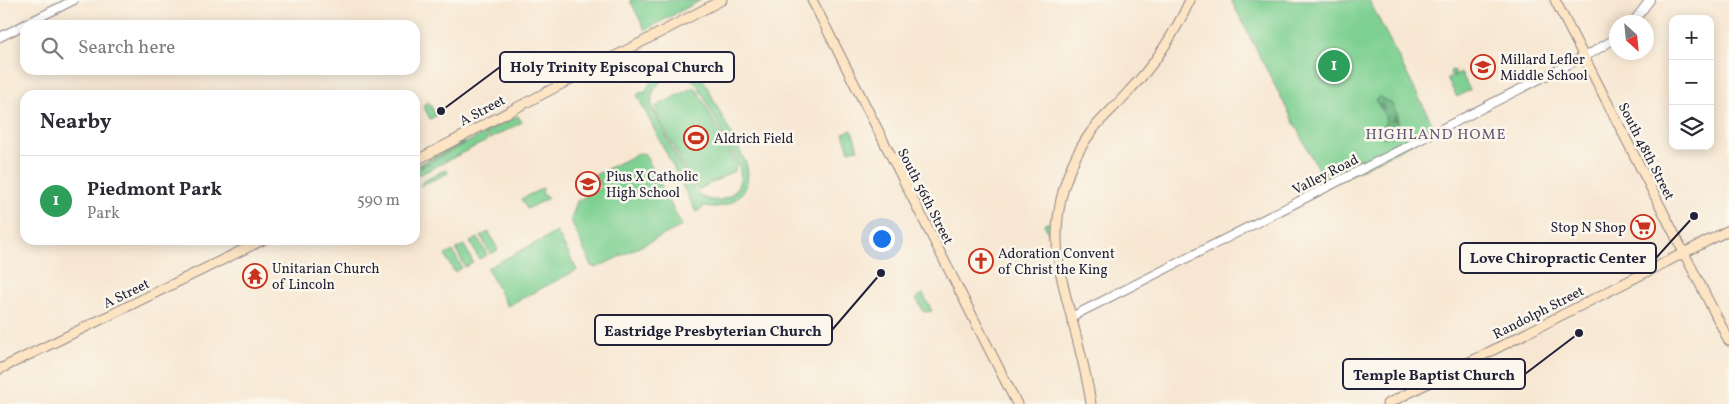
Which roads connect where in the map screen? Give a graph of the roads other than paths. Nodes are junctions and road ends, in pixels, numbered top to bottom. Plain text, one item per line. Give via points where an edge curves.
1 (74, 0) edge
2 (722, 0) edge
3 (812, 0) edge
4 (1190, 0) edge
5 (1555, 0) edge
6 (1650, 0) edge
7 (1639, 15) edge
8 (33, 20) edge
9 (20, 26) edge
10 (0, 36) edge
11 (1609, 42) edge
12 (1584, 56) junction
13 (420, 158) edge
14 (1729, 230) edge
15 (253, 245) edge
16 (1684, 253) junction
17 (1071, 317) junction
18 (1729, 341) edge
19 (0, 369) edge
20 (1017, 404) edge
21 (1092, 404) edge
22 (1387, 404) edge

1 - 8 street
2 - 13 main road, A Street
3 - 20 main road, South 56th Street
4 - 17 main road via 1152,64 1087,139 1068,176 1060,207 1057,239
5 - 12 main road, South 48th Street
6 - 7 street
9 - 10 street
11 - 12 street, Valley Road
12 - 16 main road, South 48th Street
12 - 17 street, Valley Road
14 - 16 main road, Randolph Street
15 - 19 main road, A Street
16 - 18 main road, South 48th Street
16 - 22 main road, Randolph Street
17 - 21 main road

